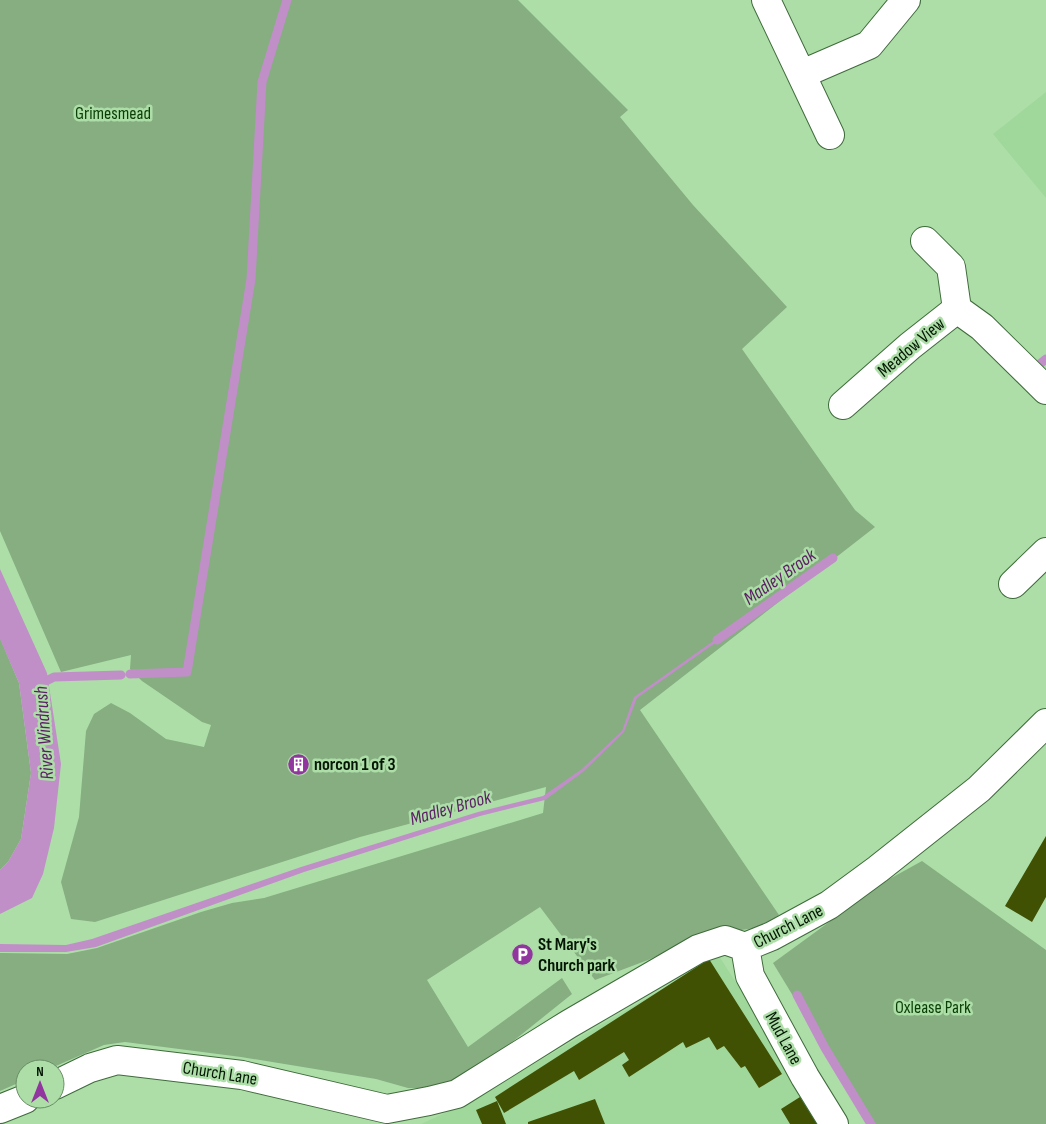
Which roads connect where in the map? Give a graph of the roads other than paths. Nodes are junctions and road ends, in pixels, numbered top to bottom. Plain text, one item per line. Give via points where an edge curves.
1 (766, 0) edge
2 (906, 0) edge
3 (802, 74) junction
4 (830, 136) dead end
5 (925, 241) dead end
6 (957, 309) junction
7 (1046, 390) edge
8 (843, 405) dead end
9 (1046, 552) edge
10 (1013, 584) dead end
11 (1046, 723) edge
12 (746, 948) junction
13 (65, 1080) edge
14 (15, 1103) edge
15 (0, 1108) edge
16 (387, 1116) edge
17 (834, 1124) edge

1 - 3 street
2 - 3 street via 870,45
3 - 4 street
5 - 6 street via 951,267
6 - 7 street, Meadow View via 982,327
6 - 8 street, Meadow View
9 - 10 street
11 - 12 street, Church Lane via 978,788 878,869 828,904
12 - 16 street, Church Lane via 725,940 698,949 457,1094
12 - 17 street, Mud Lane via 750,976
13 - 16 street, Church Lane via 117,1060 242,1075
14 - 15 street

